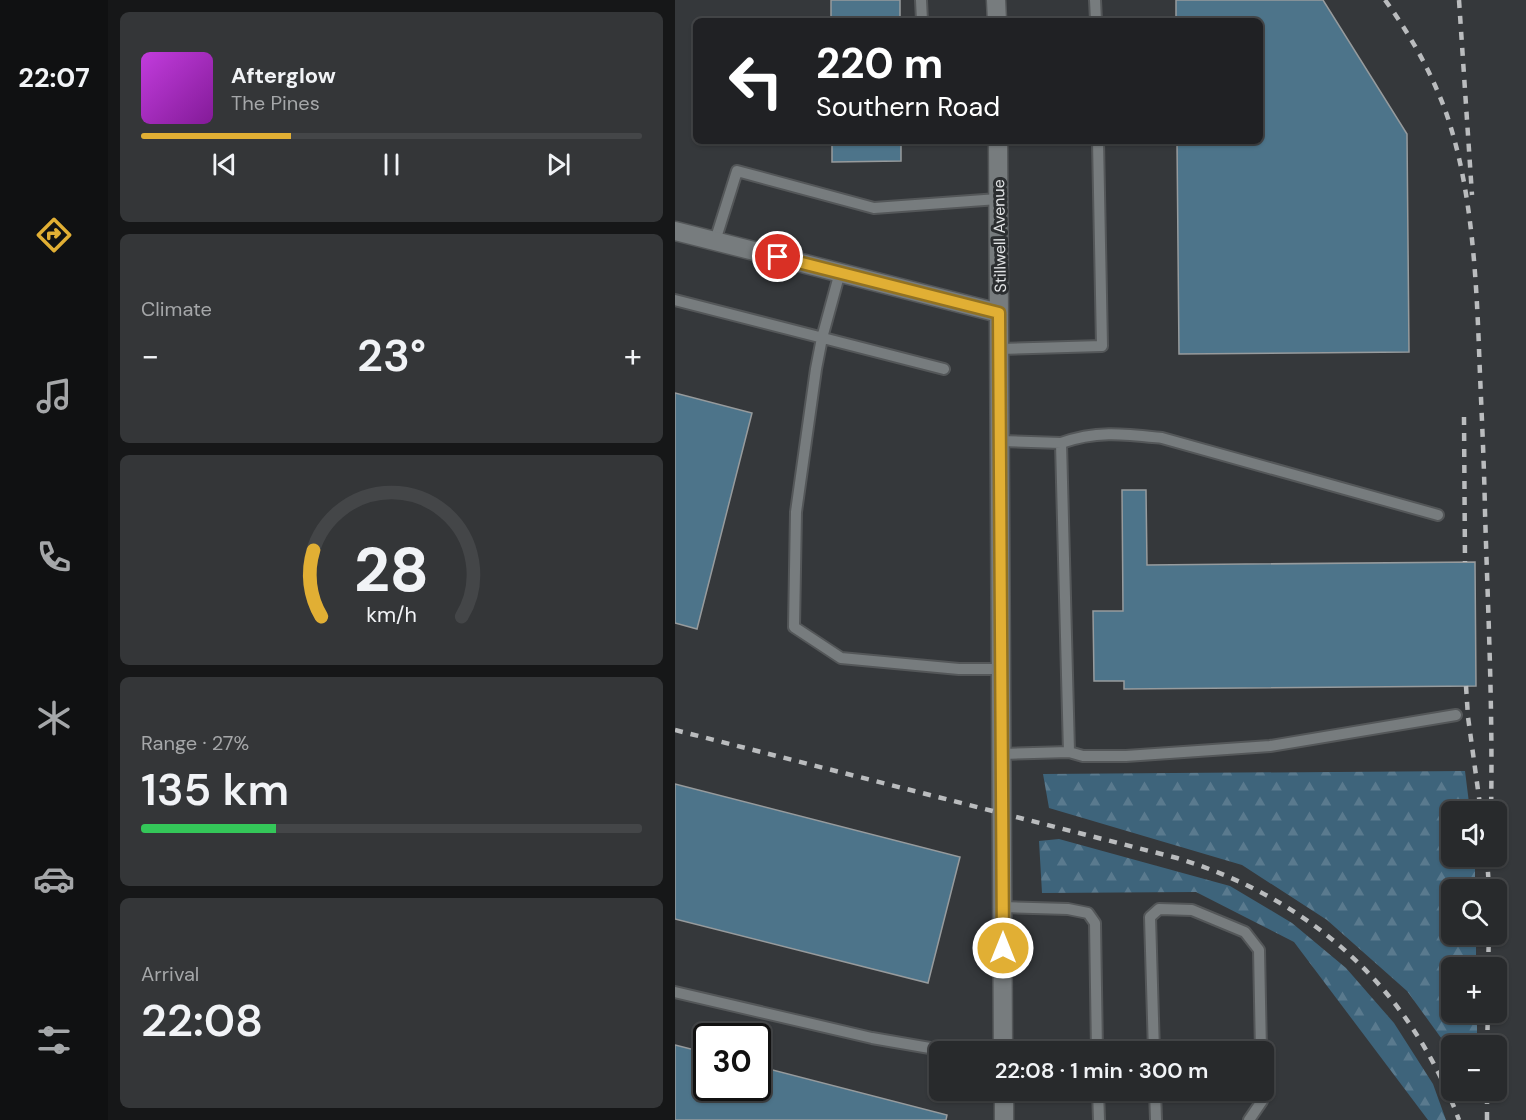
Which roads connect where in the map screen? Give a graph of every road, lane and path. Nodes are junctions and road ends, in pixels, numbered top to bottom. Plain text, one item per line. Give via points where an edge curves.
1 (921, 0) edge
2 (996, 0) edge
3 (1095, 0) edge
4 (922, 18) edge
5 (996, 18) edge
6 (1095, 18) edge
7 (998, 144) edge
8 (1098, 144) edge
9 (998, 199) junction
10 (675, 231) edge
11 (715, 241) junction
12 (840, 272) junction
13 (675, 300) edge
14 (999, 313) junction
15 (822, 338) junction
16 (999, 349) junction
17 (944, 369) dead end
18 (1000, 441) junction
19 (1061, 442) junction
20 (1438, 515) dead end
21 (1002, 669) junction
22 (1456, 715) dead end
23 (1069, 752) junction
24 (1003, 754) junction
25 (1002, 907) junction
26 (675, 992) edge
27 (1003, 1041) edge
28 (1097, 1041) edge
29 (1154, 1041) edge
30 (1261, 1041) edge
31 (929, 1048) edge
32 (1003, 1101) edge
33 (1098, 1101) edge
34 (1155, 1101) edge
35 (1262, 1101) edge
36 (1004, 1120) edge
37 (1099, 1120) edge
38 (1156, 1120) edge
39 (1249, 1120) edge

1 - 4 lane
2 - 5 street
3 - 6 lane
7 - 9 street, Stillwell Avenue
8 - 16 lane via 1102,346
9 - 11 lane via 874,208 737,171
9 - 14 street, Stillwell Avenue
10 - 11 street
11 - 12 street
12 - 14 street
12 - 15 lane
13 - 15 lane
14 - 16 street, Stillwell Avenue
15 - 17 lane
15 - 21 lane via 796,512 794,627 841,658
16 - 18 street, Stillwell Avenue
18 - 19 lane
18 - 21 street, Stillwell Avenue
19 - 20 lane via 1083,435 1162,438
19 - 23 lane
21 - 24 street, Stillwell Avenue
22 - 23 lane via 1271,746 1126,756 1083,756
23 - 24 lane
24 - 25 street, Stillwell Avenue
25 - 27 street, Stillwell Avenue
25 - 28 lane via 1088,913 1095,923
26 - 31 lane
29 - 30 lane via 1150,917 1159,909 1192,910 1245,932 1259,950
32 - 36 street
33 - 37 lane
34 - 38 lane
35 - 39 lane

